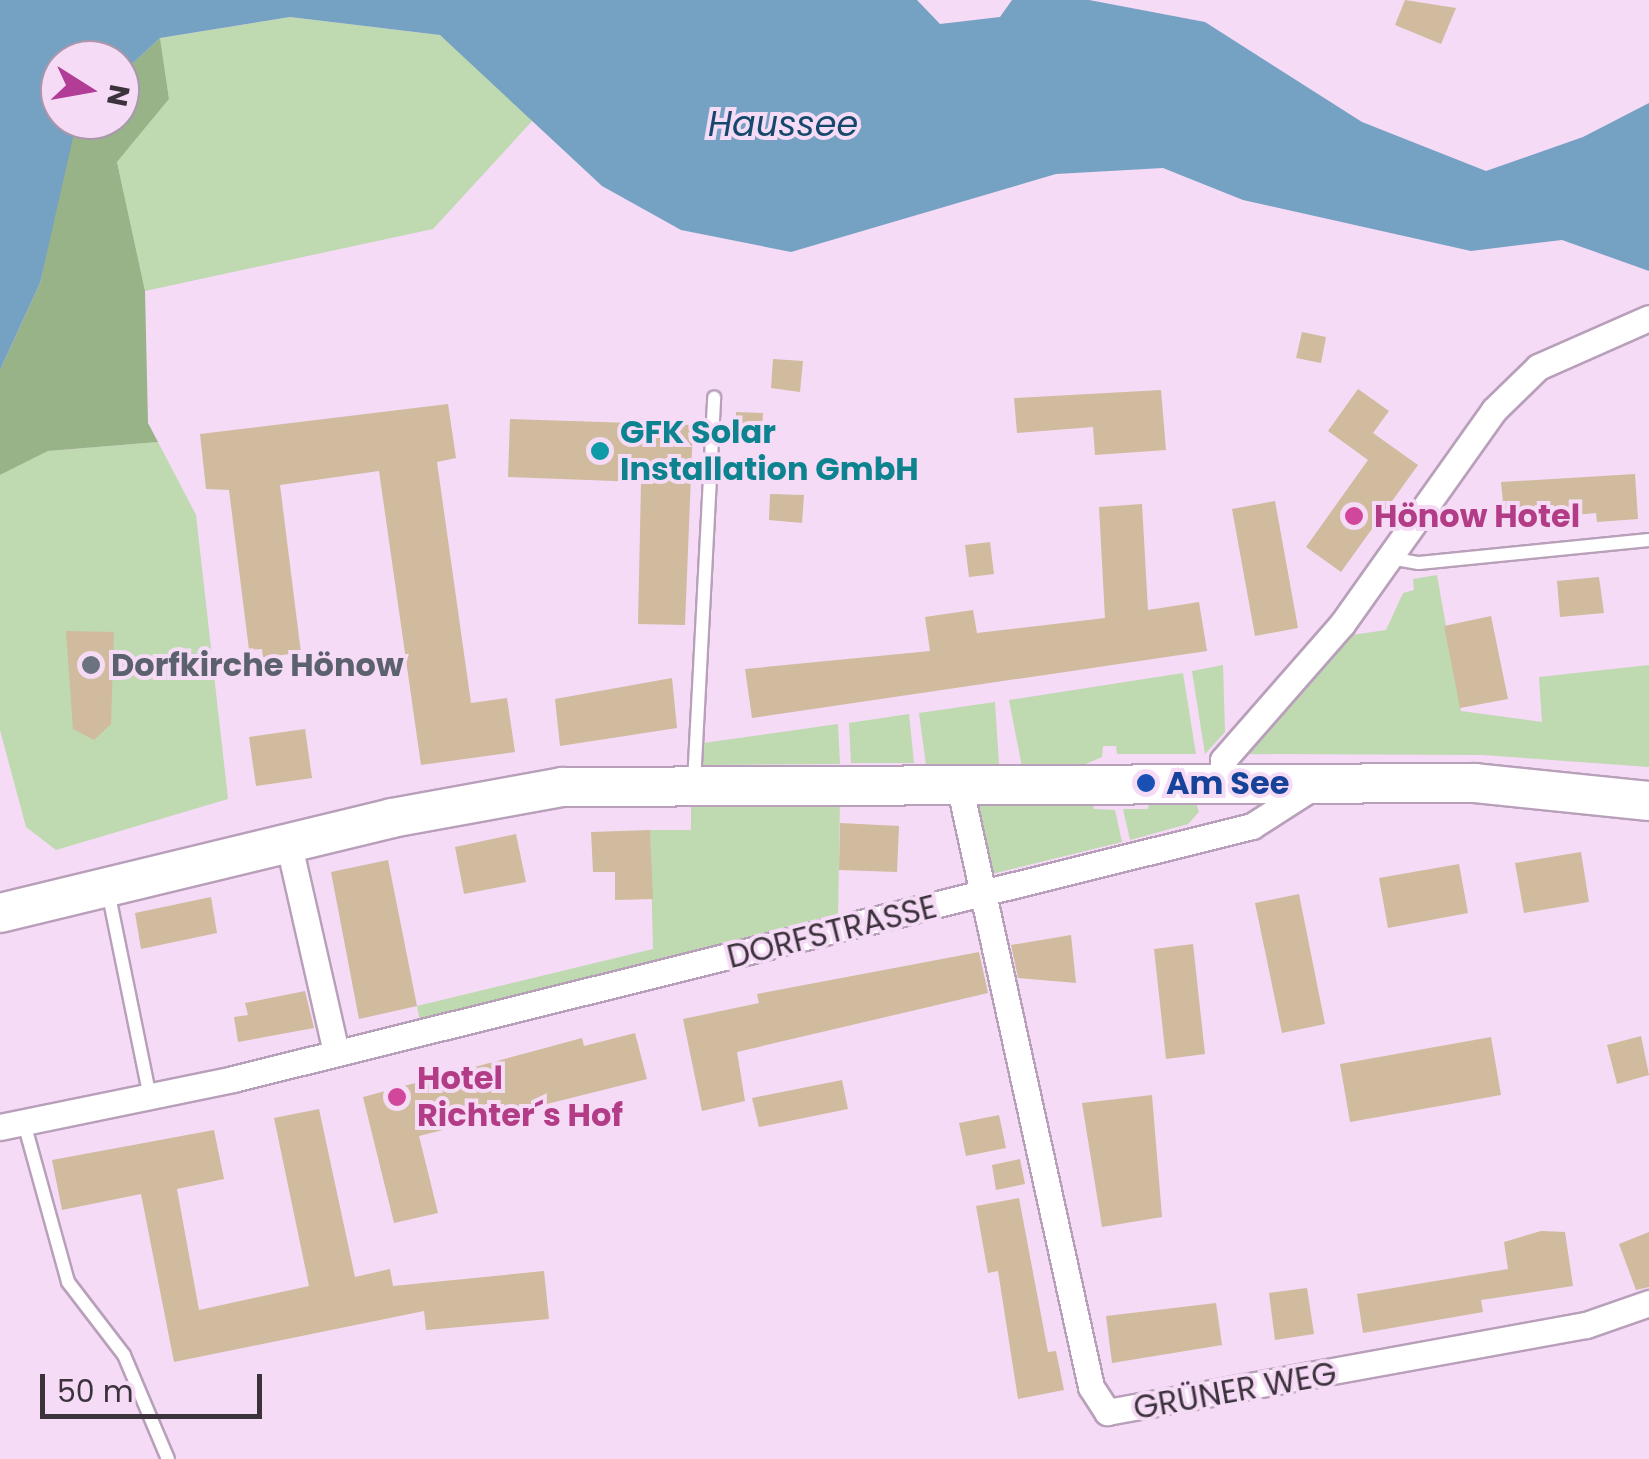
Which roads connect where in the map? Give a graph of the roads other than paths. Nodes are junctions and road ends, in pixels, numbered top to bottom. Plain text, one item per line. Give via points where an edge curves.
1 (1649, 318) edge
2 (714, 398) dead end
3 (1649, 540) edge
4 (1390, 558) junction
5 (1223, 782) junction
6 (694, 783) junction
7 (959, 784) junction
8 (1316, 785) junction
9 (1649, 801) edge
10 (288, 841) junction
11 (107, 884) junction
12 (988, 894) junction
13 (0, 912) edge
14 (336, 1053) junction
15 (150, 1097) junction
16 (12, 1125) edge
17 (1649, 1303) edge
18 (168, 1459) edge

1 - 4 street via 1538,367 1494,410
2 - 6 lane
3 - 4 lane via 1419,563
4 - 5 street via 1223,760
5 - 7 main road
5 - 8 main road
6 - 7 main road
6 - 10 main road via 562,786
7 - 12 street
8 - 9 main road via 1475,783
8 - 12 street, DORFSTRASSE via 1252,826
10 - 11 main road
10 - 14 street
11 - 13 main road
11 - 15 lane
12 - 14 street, DORFSTRASSE
12 - 17 street, GRÜNER WEG via 1091,1387 1106,1412 1586,1325
14 - 15 street, DORFSTRASSE
15 - 16 street, DORFSTRASSE
16 - 18 lane via 68,1282 124,1355

